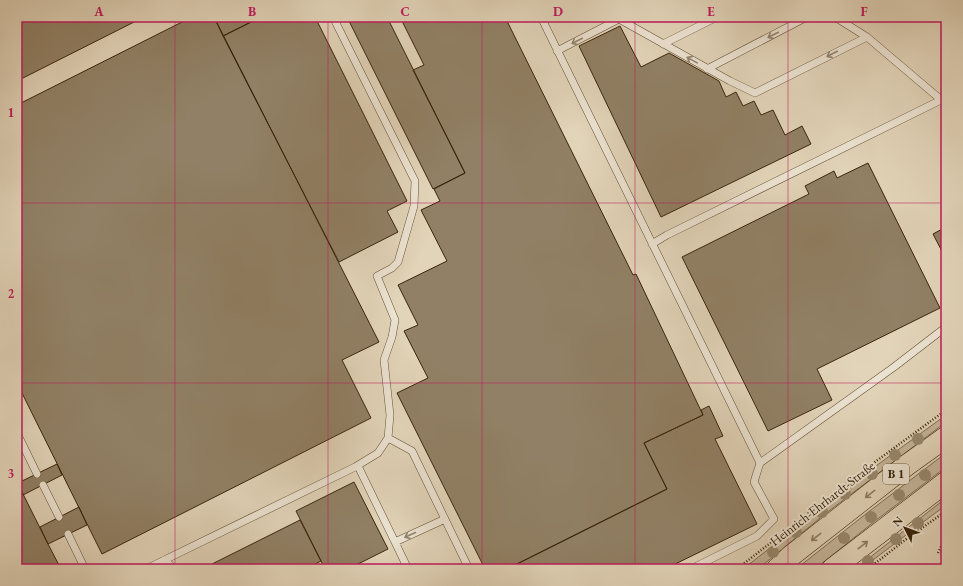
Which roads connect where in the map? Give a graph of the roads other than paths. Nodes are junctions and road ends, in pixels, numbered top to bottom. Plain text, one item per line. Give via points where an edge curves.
1 (333, 17) edge
2 (541, 17) edge
3 (717, 17) edge
4 (807, 17) edge
5 (835, 17) edge
6 (622, 18) edge
7 (867, 37) junction
8 (663, 44) junction
9 (558, 51) junction
10 (707, 69) junction
11 (943, 102) edge
12 (946, 108) edge
13 (652, 244) junction
14 (946, 327) edge
15 (17, 433) edge
16 (946, 437) edge
17 (388, 438) junction
18 (760, 463) junction
19 (358, 466) junction
20 (37, 474) dead end
21 (946, 482) edge
22 (43, 485) dead end
23 (59, 517) dead end
24 (445, 519) junction
25 (68, 534) dead end
26 (395, 542) junction
27 (164, 560) junction
28 (85, 569) edge
29 (146, 569) edge
30 (174, 569) edge
31 (408, 569) edge
32 (469, 569) edge
33 (691, 569) edge
34 (777, 569) edge
35 (832, 569) edge

1 - 17 lane via 414,182 414,206 398,262 377,276 395,320 384,360 390,415
2 - 9 lane
3 - 8 lane
4 -> 10 lane
5 - 7 lane
6 - 8 lane
6 -> 9 lane
7 -> 10 lane via 755,93
7 - 11 lane
10 -> 8 lane
9 - 13 lane
11 - 12 lane
11 - 13 lane
13 - 18 lane
14 - 18 lane
15 - 20 lane
16 -> 34 main road, Heinrich-Ehrhardt-Straße / B 1
17 - 19 lane via 378,453
17 - 24 lane via 412,452
18 - 33 lane via 754,482 774,519 757,536
19 - 26 lane
19 - 27 lane
35 -> 21 main road
22 - 23 lane
24 -> 26 lane
24 - 32 lane
25 - 28 lane
26 - 31 lane
27 - 29 lane
27 - 30 lane

